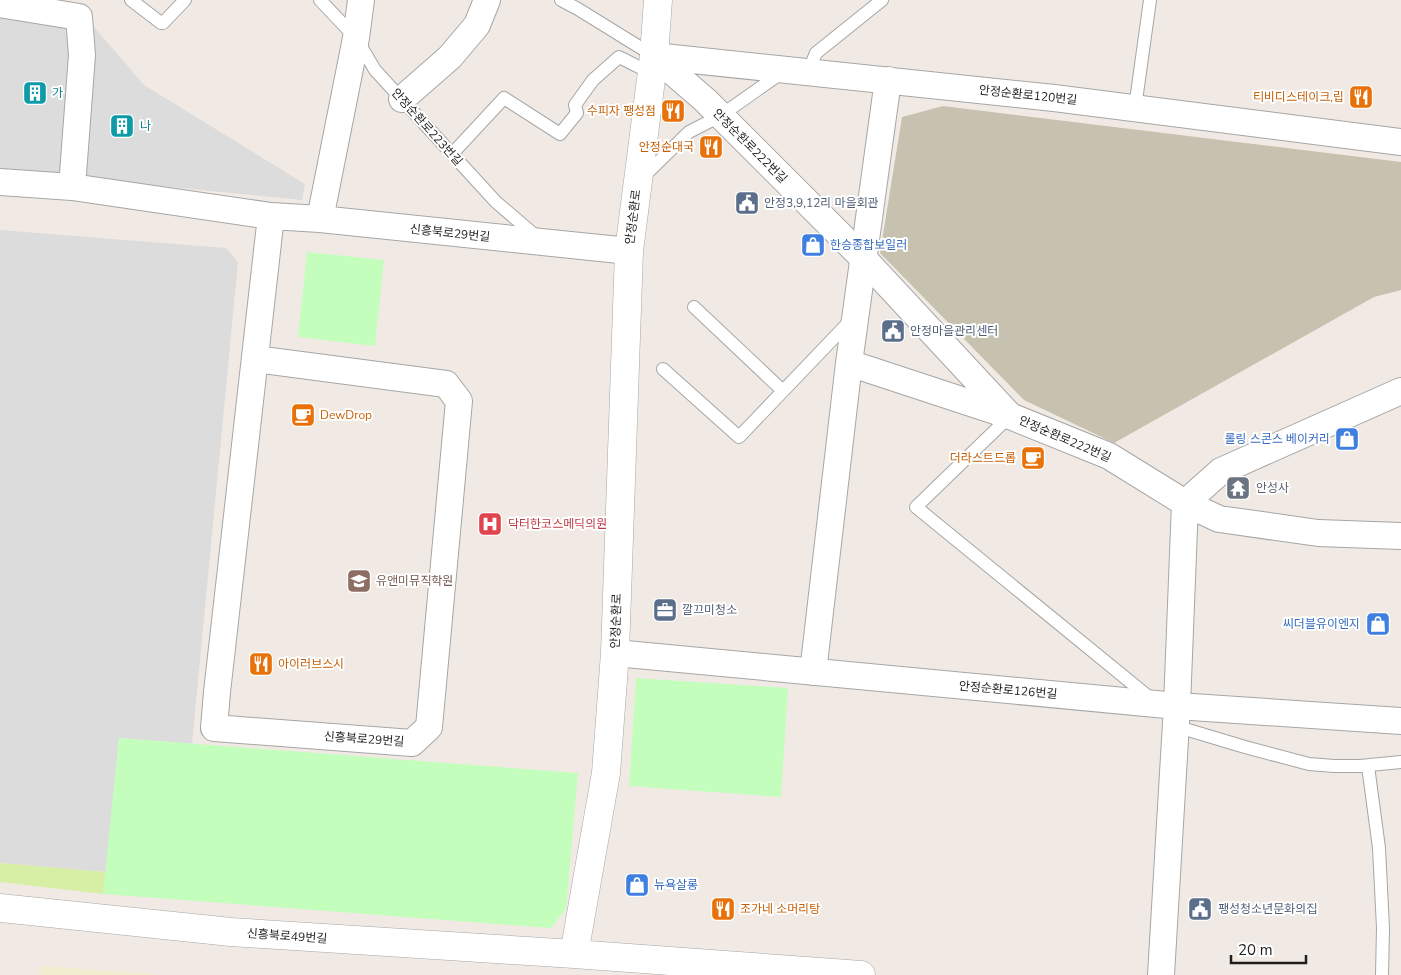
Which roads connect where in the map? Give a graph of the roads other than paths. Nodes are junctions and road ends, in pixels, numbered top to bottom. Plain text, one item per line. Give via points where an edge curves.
1 (131, 0) edge
2 (185, 0) edge
3 (320, 0) edge
4 (362, 0) edge
5 (487, 0) edge
6 (561, 0) edge
7 (658, 0) edge
8 (882, 0) edge
9 (1150, 0) edge
10 (0, 4) edge
11 (86, 9) edge
12 (356, 38) junction
13 (652, 64) junction
14 (797, 71) junction
15 (888, 80) junction
16 (402, 99) junction
17 (1135, 108) junction
18 (720, 116) junction
19 (1401, 142) edge
20 (452, 154) junction
21 (0, 182) edge
22 (637, 183) junction
23 (72, 187) junction
24 (271, 216) junction
25 (320, 220) junction
26 (545, 244) junction
27 (629, 251) junction
28 (864, 259) junction
29 (694, 307) dead end
30 (856, 314) junction
31 (255, 359) junction
32 (849, 363) junction
33 (663, 369) dead end
34 (783, 391) junction
35 (1401, 391) edge
36 (1010, 416) junction
37 (1185, 503) junction
38 (1401, 536) edge
39 (615, 653) junction
40 (812, 672) junction
41 (1170, 713) junction
42 (1401, 721) edge
43 (1401, 762) edge
44 (1368, 766) junction
45 (0, 908) edge
46 (574, 954) junction
47 (861, 975) edge
48 (1161, 975) edge
49 (1382, 975) edge

1 - 2 lane via 161,23
3 - 12 lane, 안정순환로223번길
4 - 12 street
5 - 16 street via 476,25 450,57
6 - 13 lane
7 - 13 street, 안정순환로
8 - 14 lane
9 - 17 lane
10 - 11 street
11 - 23 street
12 - 16 lane, 안정순환로223번길 via 375,70
12 - 25 street
13 - 14 street, 안정순환로120번길
13 - 18 street, 안정순환로222번길
13 - 20 lane via 619,57 593,80 575,105 577,113 560,134 504,98
13 - 22 street, 안정순환로
14 - 15 street, 안정순환로120번길
14 - 18 lane
15 - 17 street, 안정순환로120번길
15 - 28 street
16 - 20 lane, 안정순환로223번길
17 - 19 street, 안정순환로120번길
18 - 22 lane via 689,132
18 - 28 street, 안정순환로222번길
20 - 26 lane, 안정순환로223번길 via 496,202
21 - 23 street, 신흥북로29번길
22 - 27 street, 안정순환로
23 - 24 street, 신흥북로29번길
24 - 25 street, 신흥북로29번길
24 - 31 street, 신흥북로29번길
25 - 26 street, 신흥북로29번길
26 - 27 street, 신흥북로29번길
27 - 39 street, 안정순환로
28 - 30 street
28 - 36 street, 안정순환로222번길
29 - 34 lane
30 - 32 street
30 - 34 lane
31 - 31 street, 신흥북로29번길 via 214,728 412,742 429,727 459,401 446,384
32 - 36 street
32 - 40 street
33 - 34 lane via 739,437
35 - 37 street via 1221,471
36 - 37 street, 안정순환로222번길 via 1109,456
36 - 41 lane via 916,507
37 - 38 street, 안정순환로222번길 via 1219,519 1273,528
37 - 41 street
39 - 40 street, 안정순환로126번길
39 - 46 street, 안정순환로 via 606,773
40 - 41 street, 안정순환로126번길
41 - 42 street, 안정순환로126번길
41 - 44 lane via 1186,729 1245,747 1309,764
41 - 48 street
43 - 44 lane
44 - 49 lane via 1379,848
45 - 46 street, 신흥북로49번길 via 231,932
46 - 47 street

